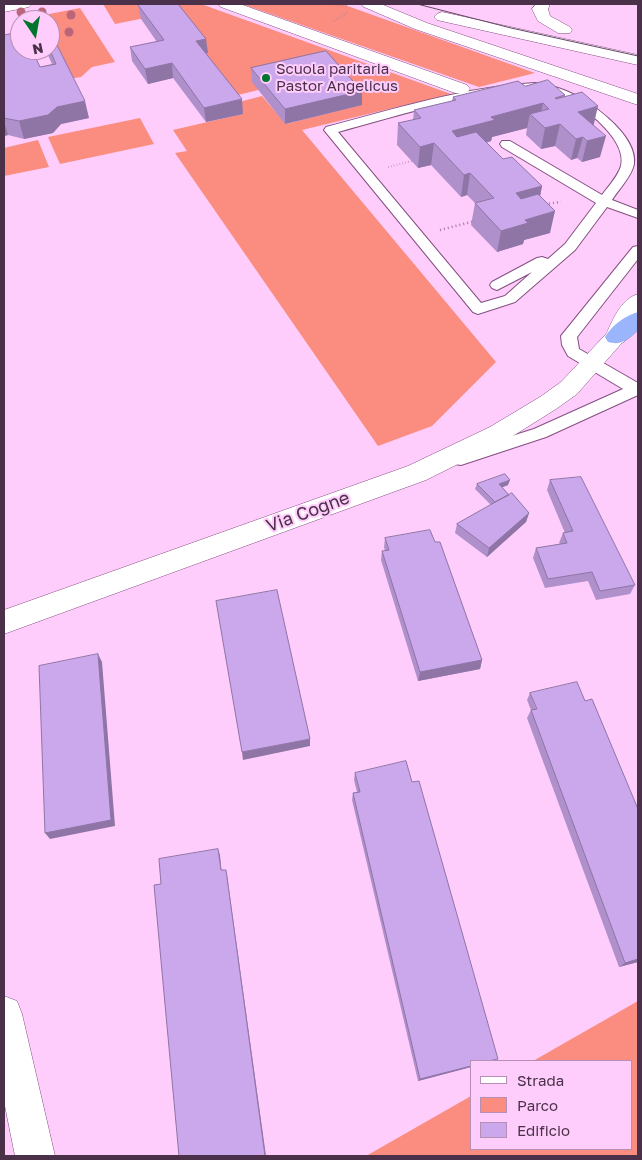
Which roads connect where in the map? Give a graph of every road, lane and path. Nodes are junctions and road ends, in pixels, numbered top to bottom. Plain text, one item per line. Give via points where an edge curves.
1 (24, 4) edge
2 (226, 4) edge
3 (328, 4) edge
4 (389, 4) edge
5 (543, 4) edge
6 (362, 6) edge
7 (4, 7) edge
8 (348, 11) dead end
9 (336, 19) dead end
10 (526, 19) dead end
11 (564, 30) junction
12 (637, 55) edge
13 (461, 89) dead end
14 (638, 100) edge
15 (434, 103) junction
16 (361, 133) dead end
17 (506, 144) edge
18 (604, 202) junction
19 (638, 214) edge
20 (480, 220) edge
21 (418, 237) junction
22 (570, 247) junction
23 (638, 250) edge
24 (497, 285) dead end
25 (638, 301) edge
26 (638, 319) edge
27 (616, 337) junction
28 (593, 364) junction
29 (637, 390) edge
30 (417, 473) junction
31 (4, 622) edge
32 (4, 1014) edge
33 (35, 1156) edge

1 - 7 street
2 - 13 street
3 - 6 path
4 - 12 street via 503,31
5 - 11 street via 540,9 543,18
6 - 14 street
8 - 9 path
10 - 11 street
11 - 12 street
15 - 16 lane via 404,120
15 - 18 lane via 508,87 535,86 577,100 591,109 621,139 628,153 627,167
15 - 21 lane via 330,130
17 - 18 lane
18 - 19 lane
18 - 22 lane
20 - 21 path
21 - 22 lane via 478,309 510,299
22 - 24 lane
23 - 28 lane via 569,336 573,352
25 - 27 street, Via Cogne
26 - 27 highway
27 - 28 street, Via Cogne
28 - 29 lane
28 - 30 street, Via Cogne via 568,388 523,419
29 - 30 lane via 540,432
30 - 31 street, Via Cogne
32 - 33 street

